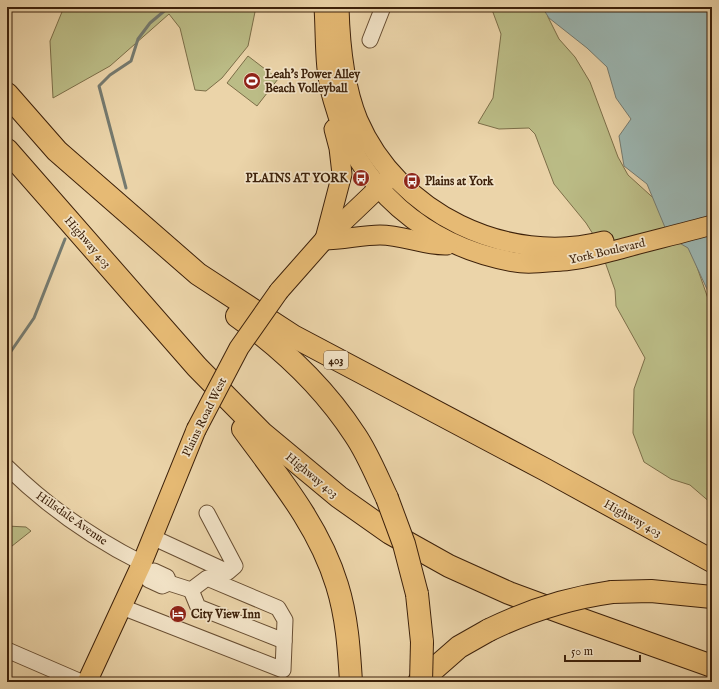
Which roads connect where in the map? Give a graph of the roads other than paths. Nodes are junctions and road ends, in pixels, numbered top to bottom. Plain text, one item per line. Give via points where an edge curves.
1 (324, 7) edge
2 (339, 7) edge
3 (383, 7) edge
4 (370, 40) dead end
5 (7, 94) edge
6 (333, 100) junction
7 (7, 150) edge
8 (57, 151) junction
9 (393, 174) junction
10 (378, 188) junction
11 (712, 213) edge
12 (712, 225) edge
13 (324, 240) junction
14 (454, 245) junction
15 (592, 250) junction
16 (197, 367) junction
17 (7, 467) edge
18 (207, 513) dead end
19 (152, 537) junction
20 (712, 561) edge
21 (143, 569) junction
22 (191, 590) junction
23 (712, 597) edge
24 (122, 607) junction
25 (284, 641) junction
26 (7, 650) edge
27 (712, 666) edge
28 (81, 682) edge
29 (87, 682) edge
30 (351, 682) edge
31 (420, 682) edge

1 - 6 main road via 327,68
2 - 9 main road via 343,58 358,120
3 - 4 street
5 - 8 highway, Highway 403 / 403
6 - 10 main road via 351,146
6 - 13 main road via 333,125 342,174
7 - 16 highway, Highway 403
8 - 20 highway, Highway 403 / 403 via 198,274 293,336
8 - 31 highway, bridge via 87,195 157,260 259,331 310,379 334,405 356,436 387,498 404,544 417,594 422,642
9 - 10 main road, Plains Road West
9 - 15 main road, York Boulevard via 426,206 491,238 541,247
10 - 13 main road, Plains Road West
10 - 14 main road, York Boulevard via 399,209
11 - 15 main road, York Boulevard
12 - 15 main road, York Boulevard
13 - 14 main road via 380,235 435,246
13 - 19 main road, Plains Road West, bridge via 279,291 239,348 196,430
14 - 15 main road, York Boulevard via 482,255 516,262 564,262
16 - 27 highway, Highway 403 via 294,462 390,533 448,566 509,592
16 - 30 highway via 292,495 316,535 337,585 349,637
17 - 21 street, Hillsdale Avenue via 22,482 77,524
18 - 19 street via 235,566 228,572
19 - 21 main road, Plains Road West
21 - 22 street, Hillsdale Avenue via 149,580 162,586 169,583
21 - 24 main road, Plains Road West
22 - 25 street via 198,608
22 - 25 street via 208,578 278,608 285,620
23 - 31 highway, bridge via 651,591 581,596 521,614 489,630 459,647
24 - 25 street via 283,670
24 - 29 main road, Plains Road West
26 - 28 street

